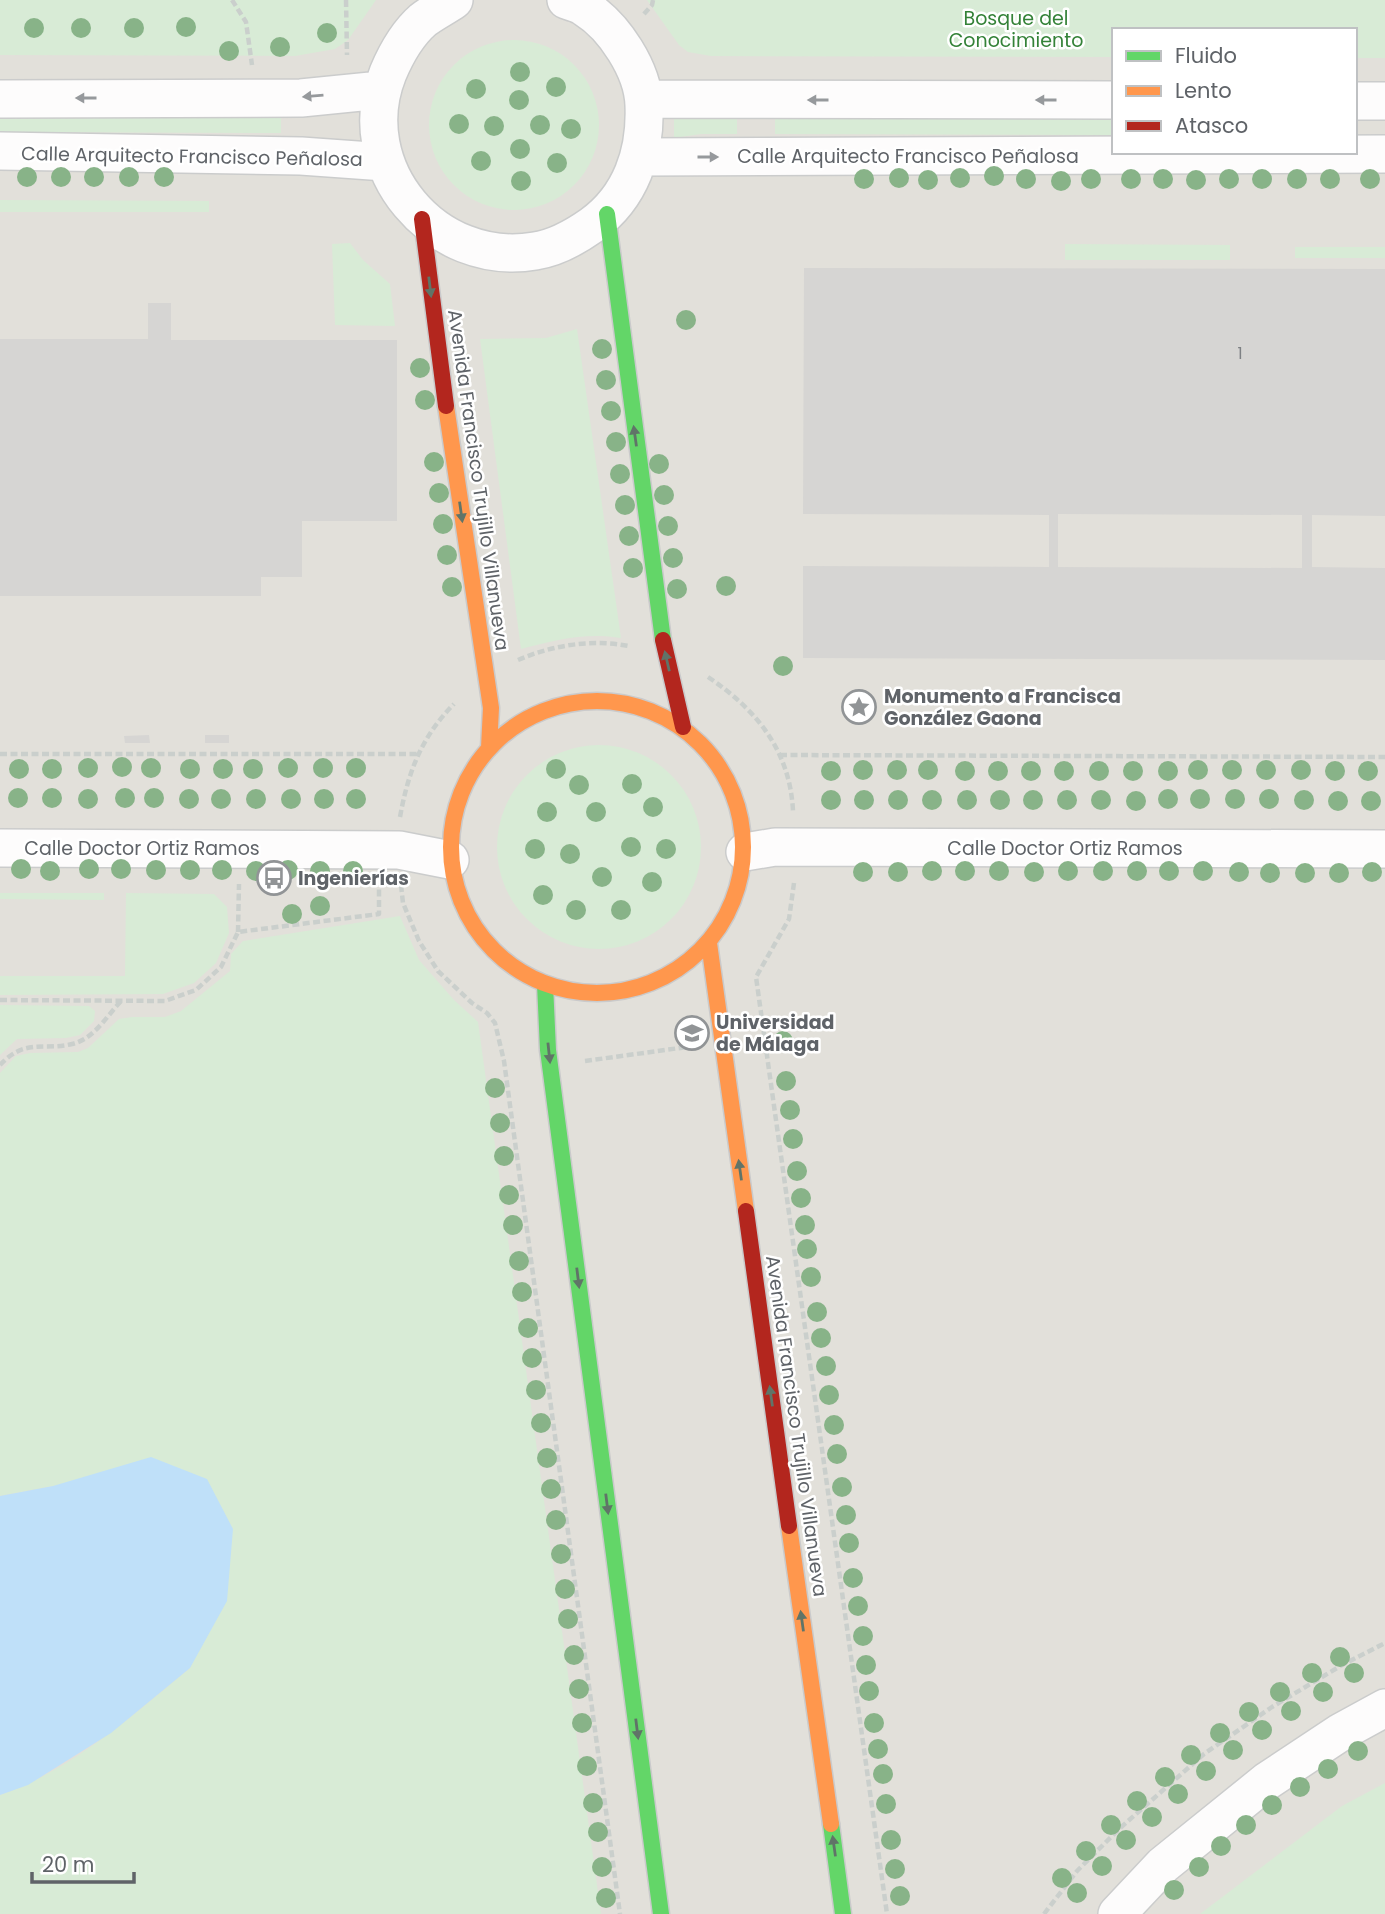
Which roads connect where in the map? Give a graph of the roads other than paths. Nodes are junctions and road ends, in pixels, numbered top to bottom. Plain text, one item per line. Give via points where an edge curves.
1 (454, 0) edge
2 (566, 0) edge
3 (381, 90) junction
4 (0, 99) edge
5 (644, 99) junction
6 (1112, 100) edge
7 (1357, 101) edge
8 (1385, 101) edge
9 (0, 152) edge
10 (1385, 154) edge
11 (640, 157) junction
12 (384, 162) junction
13 (607, 214) junction
14 (422, 219) junction
15 (683, 727) junction
16 (489, 748) junction
17 (0, 848) edge
18 (1385, 849) edge
19 (745, 852) junction
20 (450, 860) junction
21 (709, 943) junction
22 (545, 984) junction
23 (1385, 1708) edge
24 (661, 1914) edge
25 (843, 1914) edge
26 (1117, 1914) edge

1 - 3 street via 422,21 396,52
2 - 5 street via 585,7 608,27 631,60
3 -> 4 street via 301,98
3 - 12 street via 378,126
6 -> 5 street
5 - 11 street
7 - 8 street
9 - 12 street, Calle Arquitecto Francisco Peñalosa via 301,156
11 -> 10 street, Calle Arquitecto Francisco Peñalosa
11 - 13 street via 627,188
12 - 14 street via 399,193
13 - 14 street via 573,238 535,251 482,249 456,241
15 -> 13 street via 665,656
14 -> 16 street, Avenida Francisco Trujillo Villanueva via 491,708
15 - 16 street via 645,708 604,700 561,705 522,721
15 - 19 street via 717,761 733,793
16 - 20 street via 466,781 453,819
17 - 20 street, Calle Doctor Ortiz Ramos via 399,850
18 - 19 street, Calle Doctor Ortiz Ramos via 775,847
19 - 21 street via 735,901
20 - 22 street via 460,900 480,935 509,965
21 - 22 street via 675,972 633,990 588,994
25 -> 21 street, Avenida Francisco Trujillo Villanueva
22 -> 24 street via 550,1066
23 - 26 street via 1267,1781 1163,1865

